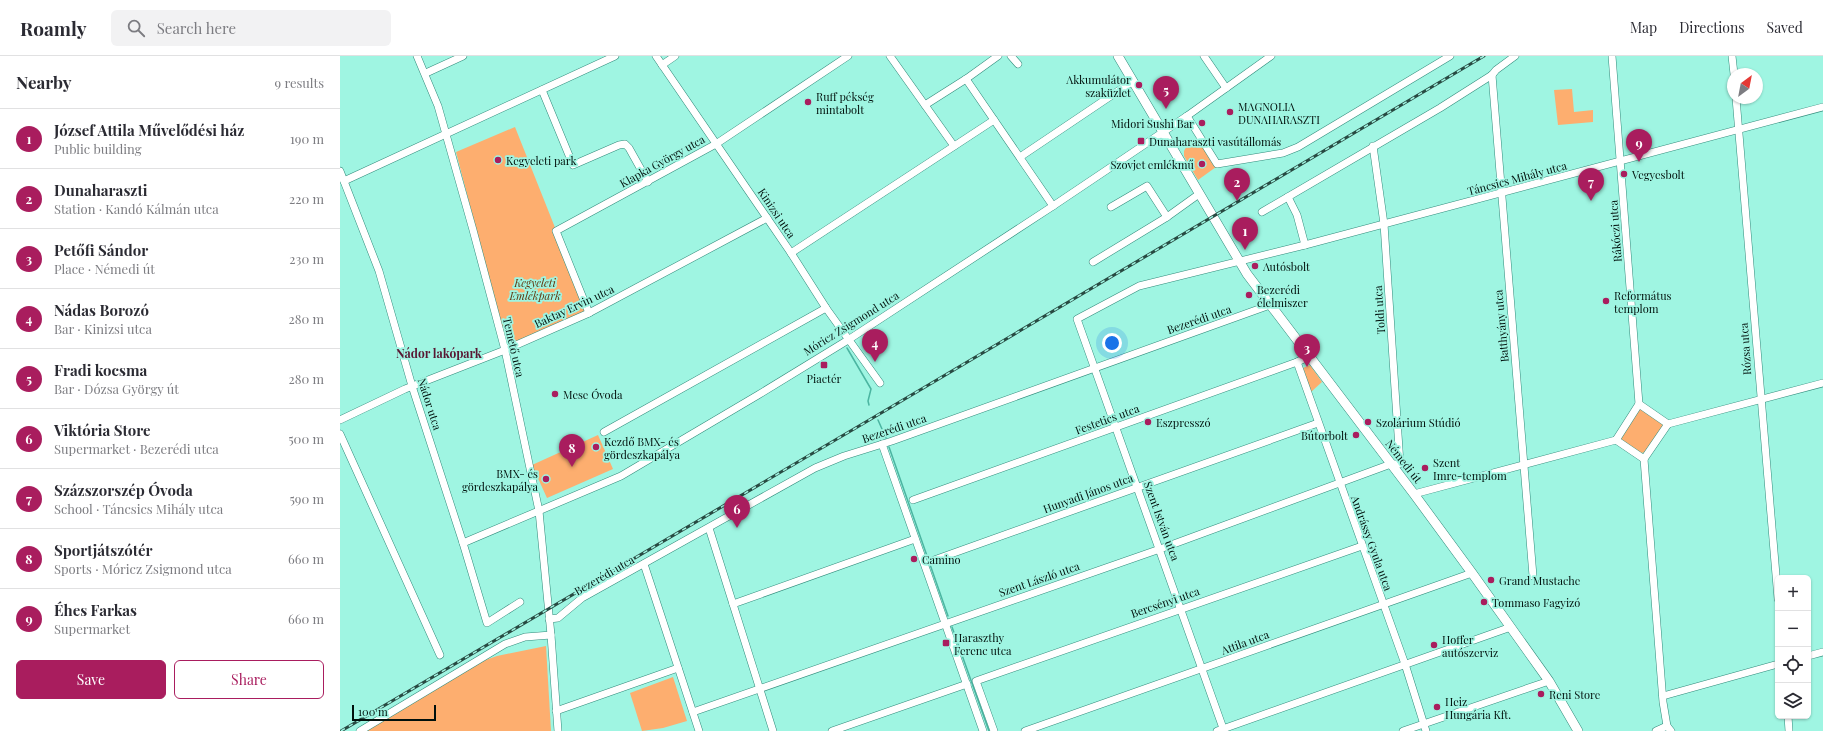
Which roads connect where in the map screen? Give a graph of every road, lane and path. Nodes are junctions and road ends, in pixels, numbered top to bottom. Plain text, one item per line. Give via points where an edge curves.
1 (417, 56) edge
2 (463, 56) edge
3 (615, 56) edge
4 (656, 56) edge
5 (675, 56) edge
6 (848, 56) edge
7 (890, 56) edge
8 (998, 56) edge
9 (1011, 56) edge
10 (1118, 56) edge
11 (1204, 56) edge
12 (1271, 56) edge
13 (1450, 56) edge
14 (1515, 56) edge
15 (1612, 56) edge
16 (1732, 56) edge
17 (1018, 64) dead end
18 (662, 65) junction
19 (1733, 68) edge
20 (426, 73) junction
21 (1492, 75) junction
22 (966, 79) junction
23 (1133, 81) junction
24 (1226, 88) junction
25 (542, 90) junction
26 (1737, 104) edge
27 (925, 105) junction
28 (1823, 108) edge
29 (1187, 116) junction
30 (994, 120) junction
31 (1739, 130) junction
32 (1163, 132) junction
33 (447, 135) junction
34 (716, 144) junction
35 (954, 146) junction
36 (1373, 146) junction
37 (1020, 157) junction
38 (1621, 162) junction
39 (341, 175) edge
40 (648, 182) junction
41 (1501, 193) junction
42 (1199, 194) junction
43 (1288, 197) junction
44 (1053, 206) junction
45 (1111, 207) dead end
46 (1262, 212) dead end
47 (1167, 217) junction
48 (767, 218) junction
49 (1384, 224) junction
50 (1305, 245) junction
51 (791, 253) junction
52 (1238, 261) junction
53 (1093, 262) dead end
54 (1270, 305) junction
55 (826, 308) junction
56 (589, 313) junction
57 (1077, 319) joint
58 (848, 340) junction
59 (505, 350) junction
60 (1308, 357) junction
61 (1297, 362) junction
62 (1094, 367) junction
63 (880, 383) dead end
64 (1823, 383) edge
65 (412, 386) junction
66 (1760, 400) junction
67 (1639, 404) junction
68 (340, 420) edge
69 (1318, 423) junction
70 (1668, 424) junction
71 (1116, 428) junction
72 (604, 432) dead end
73 (340, 434) edge
74 (1616, 440) junction
75 (882, 444) junction
76 (1644, 459) junction
77 (1391, 464) junction
78 (1524, 464) junction
79 (1340, 484) junction
80 (1138, 487) junction
81 (1414, 494) junction
82 (913, 500) dead end
83 (539, 511) junction
84 (709, 528) junction
85 (915, 539) junction
86 (463, 543) junction
87 (1362, 546) junction
88 (1160, 549) junction
89 (934, 560) dead end
90 (644, 564) junction
91 (1472, 573) junction
92 (1776, 575) edge
93 (1533, 576) dead end
94 (520, 602) dead end
95 (733, 604) junction
96 (1383, 604) junction
97 (1181, 608) junction
98 (549, 619) junction
99 (945, 624) junction
100 (1511, 627) junction
101 (551, 635) junction
102 (1823, 652) edge
103 (440, 655) dead end
104 (1811, 655) edge
105 (1405, 664) junction
106 (1775, 665) edge
107 (678, 668) junction
108 (1202, 668) junction
109 (1548, 681) junction
110 (967, 684) junction
111 (760, 689) junction
112 (1663, 696) junction
113 (556, 711) junction
114 (693, 712) junction
115 (1788, 719) edge
116 (1424, 724) junction
117 (1669, 729) edge
118 (1221, 730) edge
119 (360, 731) edge
120 (558, 731) edge
121 (699, 731) edge
122 (773, 731) edge
123 (832, 731) edge
124 (984, 731) edge
125 (994, 731) edge
126 (1025, 731) edge
127 (1403, 731) edge
128 (1426, 731) edge
129 (1578, 731) edge
130 (1656, 731) edge
131 (1790, 731) edge

1 - 20 street, Temető utca
2 - 20 street
3 - 25 street
4 - 18 street, Kinizsi utca
5 - 18 street
6 - 34 street, Klapka György utca
7 - 27 street
8 - 22 street
9 - 17 street
10 - 23 main road, Némedi út
11 - 24 street
12 - 24 street, Móricz Zsigmond utca
13 - 29 street via 1298,147 1283,153 1217,164
14 - 21 street
15 - 38 street, Rákóczi utca
16 - 19 street
18 - 34 street, Kinizsi utca
20 - 33 street, Temető utca
21 - 36 street
21 - 41 street, Batthyány utca
22 - 27 street
22 - 30 street
23 - 32 main road, Némedi út
23 - 37 street
24 - 29 street, Móricz Zsigmond utca
25 - 33 street
25 - 40 street via 573,165 619,144 625,144
26 - 31 street, Rózsa utca
27 - 35 street
28 - 31 street, Táncsics Mihály utca
29 - 32 street, Móricz Zsigmond utca
30 - 35 street
30 - 37 street
31 - 38 street, Táncsics Mihály utca
31 - 66 street, Rózsa utca
32 - 42 main road, Némedi út
32 - 44 street, Móricz Zsigmond utca
33 - 39 street
33 - 59 street, Temető utca
34 - 40 street, Klapka György utca
34 - 48 street, Kinizsi utca
35 - 51 street
36 - 43 street
36 - 49 street, Toldi utca
37 - 44 street
38 - 41 street, Táncsics Mihály utca
38 - 67 street, Rákóczi utca
39 - 65 street, Nádor utca via 379,271
40 - 56 street, Klapka György utca via 556,230
41 - 49 street, Táncsics Mihály utca
41 - 78 street, Batthyány utca
42 - 47 street
42 - 52 main road, Némedi út
43 - 46 street
43 - 50 street via 1297,215
44 - 58 street, Móricz Zsigmond utca
45 - 47 street via 1147,186
47 - 53 street
48 - 51 street, Kinizsi utca
48 - 56 street, Baktay Ervin utca
49 - 50 street, Táncsics Mihály utca
49 - 77 street, Toldi utca via 1401,463
50 - 52 street, Táncsics Mihály utca
51 - 55 street, Kinizsi utca
52 - 54 main road, Némedi út
52 - 57 street, Táncsics Mihály utca via 1139,286
54 - 60 main road, Némedi út
54 - 62 street, Bezerédi utca
55 - 58 street, Kinizsi utca
55 - 72 street
56 - 59 street, Baktay Ervin utca
57 - 62 street, Szent István utca
58 - 63 street, Kinizsi utca
58 - 83 street, Móricz Zsigmond utca via 621,476
59 - 65 street, Baktay Ervin utca
59 - 83 street, Temető utca
60 - 61 street, Festetics utca
60 - 77 main road, Némedi út
61 - 69 street, Andrássy Gyula utca
61 - 71 street, Festetics utca
62 - 71 street, Szent István utca
62 - 75 street, Bezerédi utca
64 - 66 street
65 - 68 street, Baktay Ervin utca
65 - 86 street, Nádor utca
66 - 70 street
66 - 92 street, Rózsa utca
67 - 70 street
67 - 74 street
69 - 79 street, Andrássy Gyula utca
69 - 80 street, Hunyadi János utca
70 - 76 street
71 - 80 street, Szent István utca
71 - 82 street, Festetics utca
73 - 103 street
74 - 76 street
74 - 78 street
75 - 84 street, Bezerédi utca via 815,468
75 - 85 street
76 - 112 street
77 - 79 street, Szent László utca
77 - 81 main road, Némedi út
78 - 81 street
78 - 93 street, Batthyány utca
79 - 87 street, Andrássy Gyula utca
79 - 88 street, Szent László utca
80 - 88 street, Szent István utca
80 - 89 street, Hunyadi János utca
81 - 91 main road, Némedi út
83 - 86 street, Móricz Zsigmond utca
83 - 98 street, Temető utca
84 - 90 street, Bezerédi utca
84 - 95 street
85 - 95 street
85 - 99 street
86 - 94 street, Nádor utca via 487,623
87 - 96 street, Andrássy Gyula utca
87 - 97 street, Bercsényi utca
88 - 97 street, Szent István utca
88 - 99 street, Szent László utca
90 - 98 street, Bezerédi utca via 582,598 558,618
90 - 107 street
91 - 96 street, Attila utca
91 - 100 main road, Némedi út
95 - 111 street
96 - 105 street, Andrássy Gyula utca
96 - 108 street, Attila utca
97 - 108 street, Szent István utca
97 - 125 street, Bercsényi utca via 976,681
98 - 101 street, Temető utca
99 - 110 street
99 - 111 street, Szent László utca
100 - 105 street
100 - 109 main road, Némedi út
101 - 113 street, Temető utca
101 - 119 street via 525,637 505,644
102 - 104 street
105 - 116 street, Andrássy Gyula utca
105 - 118 street
106 - 112 street
107 - 113 street
107 - 114 street
108 - 118 street, Szent István utca
108 - 126 street, Attila utca
109 - 116 street
109 - 129 main road, Némedi út
110 - 123 street
110 - 124 street
111 - 114 street, Szent László utca
111 - 122 street
112 - 117 street
113 - 120 street, Temető utca
114 - 121 street
115 - 131 street
116 - 127 street
116 - 128 street, Andrássy Gyula utca
117 - 130 street

